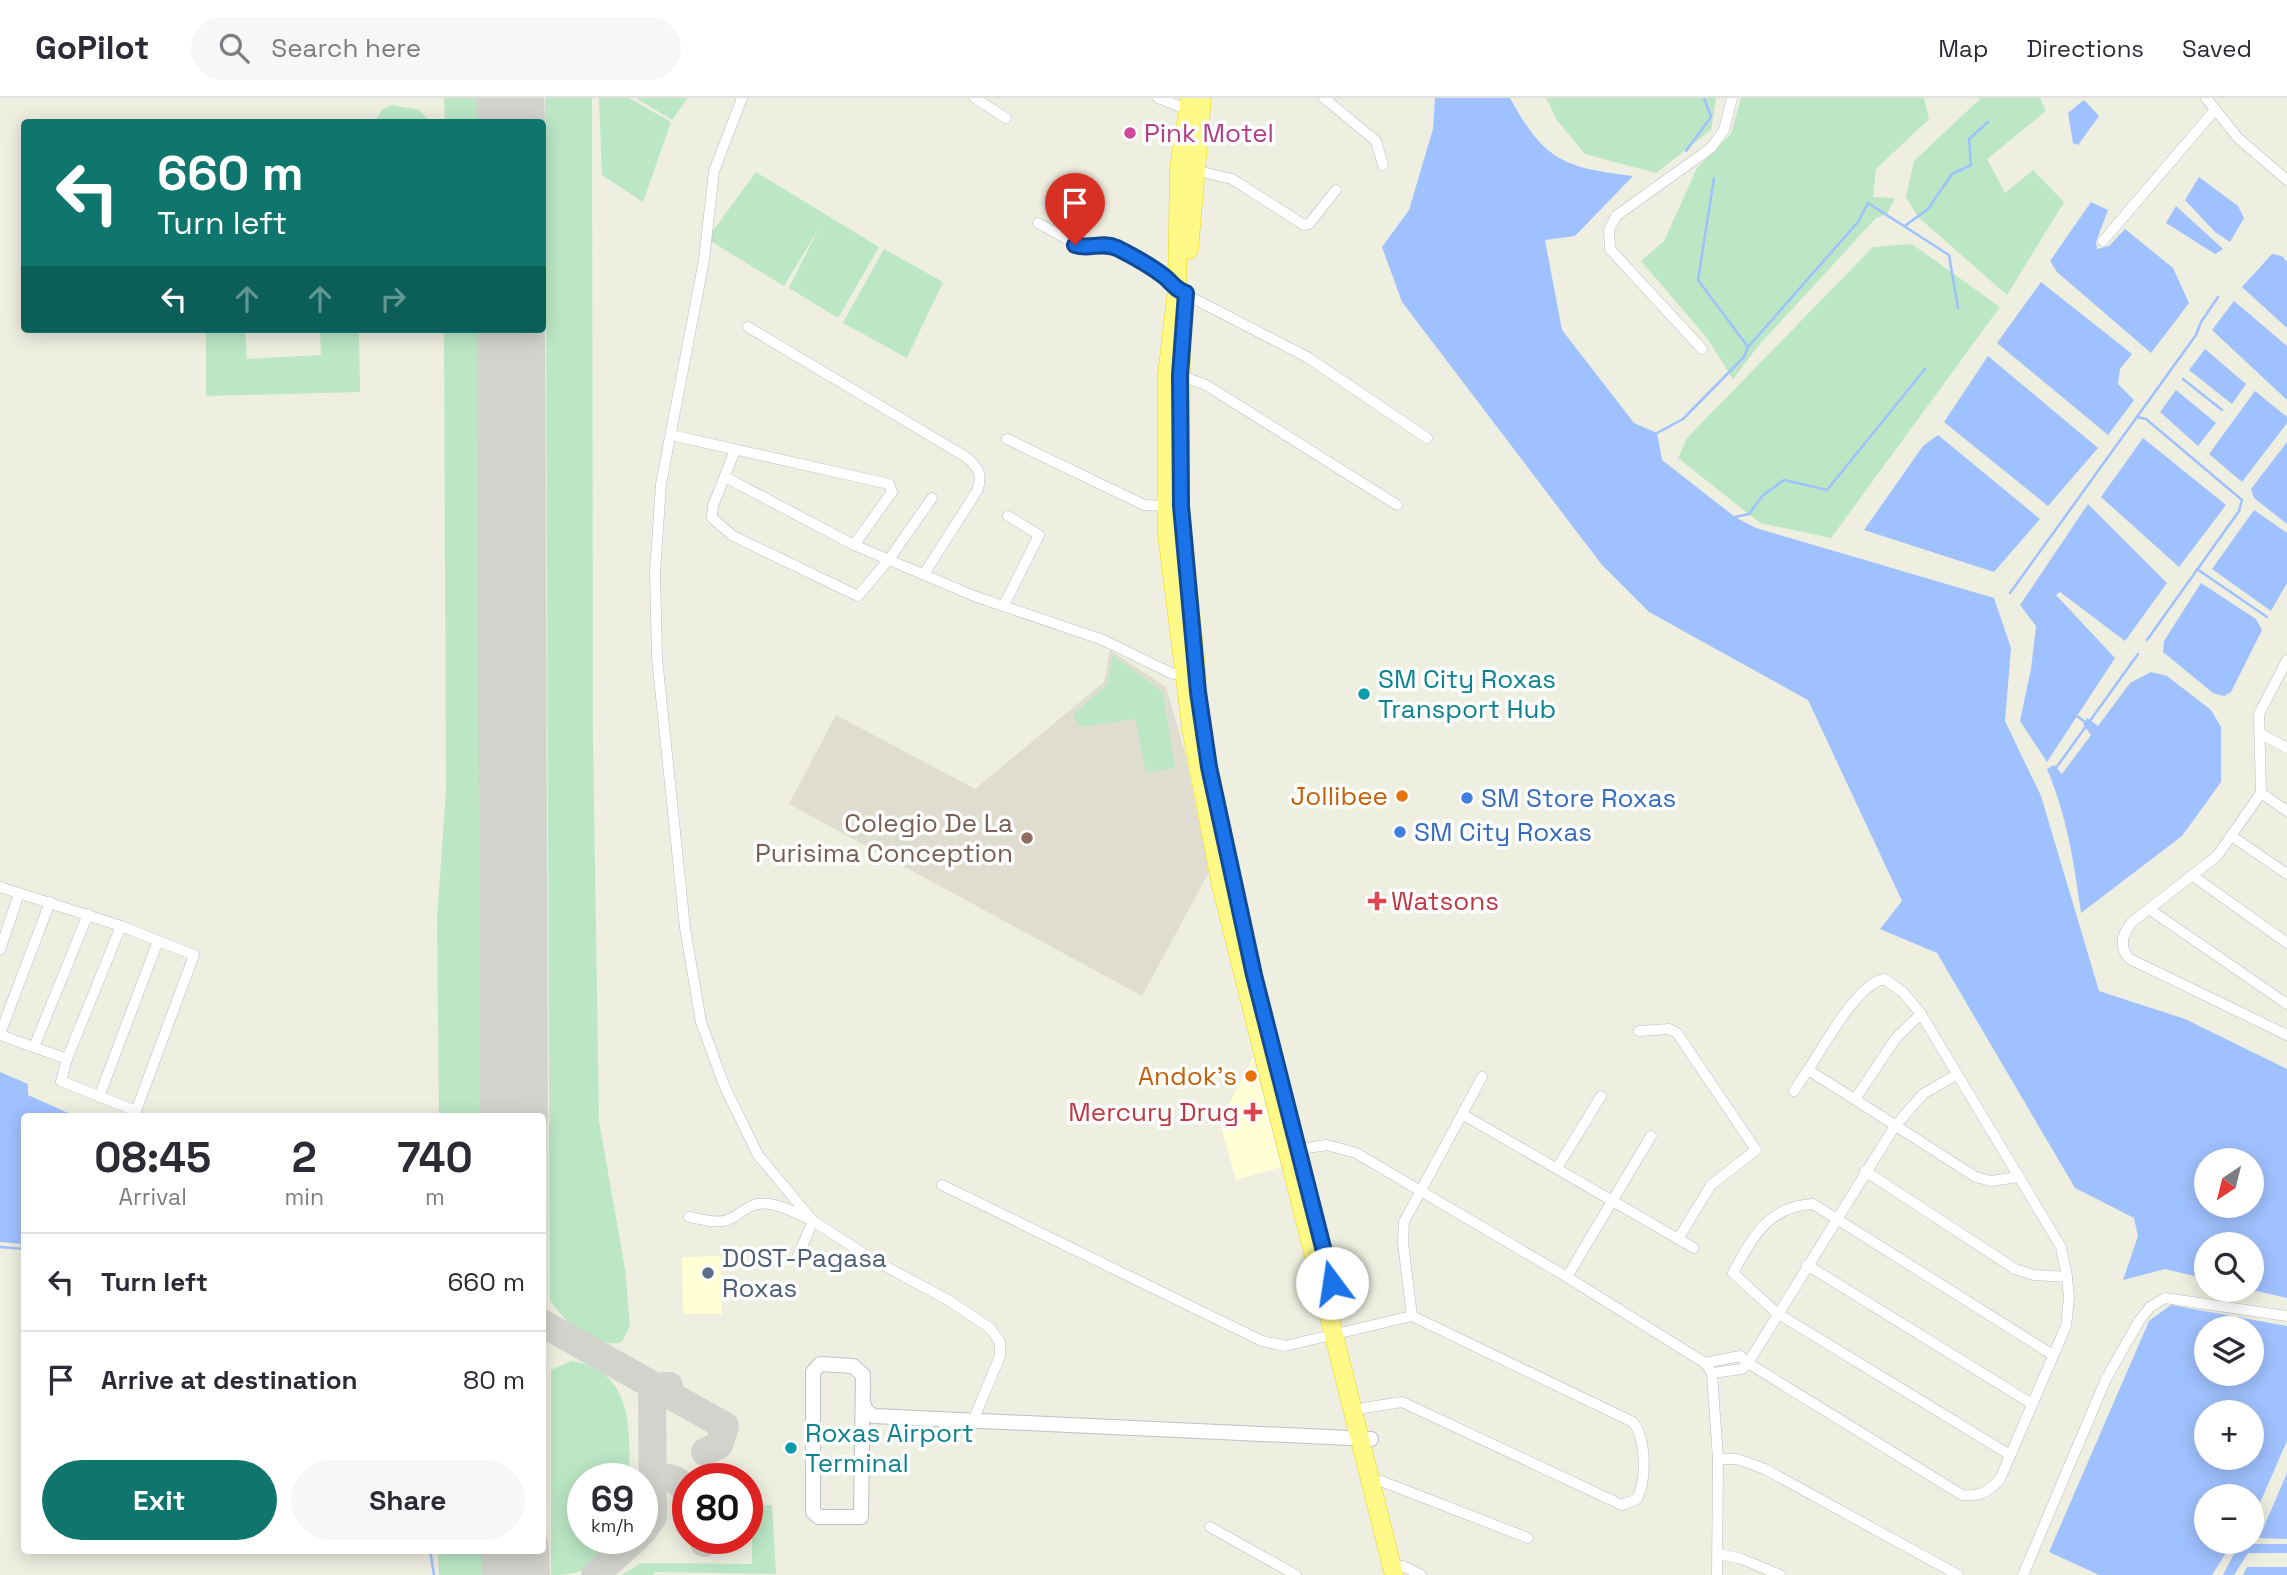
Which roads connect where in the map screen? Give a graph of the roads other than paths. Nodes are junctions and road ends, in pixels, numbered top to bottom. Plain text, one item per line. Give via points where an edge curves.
1 (743, 98) edge
2 (975, 98) edge
3 (1158, 98) edge
4 (1325, 98) edge
5 (1732, 98) edge
6 (2206, 98) edge
7 (1195, 105) edge
8 (2214, 111) junction
9 (1006, 118) dead end
10 (1383, 165) dead end
11 (1187, 169) junction
12 (2287, 180) edge
13 (1336, 190) dead end
14 (1038, 223) dead end
15 (2103, 241) dead end
16 (1181, 292) junction
17 (748, 327) dead end
18 (1702, 349) dead end
19 (1174, 375) junction
20 (671, 435) junction
21 (1427, 438) dead end
22 (1007, 439) dead end
23 (735, 450) junction
24 (725, 477) junction
25 (932, 498) dead end
26 (1397, 505) dead end
27 (1174, 506) junction
28 (1008, 516) dead end
29 (854, 545) junction
30 (890, 558) junction
31 (924, 574) junction
32 (1004, 605) junction
33 (2287, 660) edge
34 (1185, 673) junction
35 (2283, 675) edge
36 (1193, 692) junction
37 (2259, 733) junction
38 (2287, 748) edge
39 (2261, 793) junction
40 (2287, 811) edge
41 (2233, 837) junction
42 (2287, 874) edge
43 (2193, 876) junction
44 (0, 887) edge
45 (19, 894) junction
46 (50, 902) junction
47 (2149, 909) junction
48 (88, 914) junction
49 (121, 926) junction
50 (158, 942) junction
51 (2287, 943) edge
52 (0, 950) edge
53 (2287, 1004) edge
54 (1921, 1014) junction
55 (1639, 1031) dead end
56 (0, 1035) edge
57 (2287, 1035) edge
58 (34, 1047) junction
59 (67, 1059) junction
60 (1808, 1070) junction
61 (1956, 1075) junction
62 (1482, 1077) dead end
63 (1794, 1091) dead end
64 (1601, 1096) dead end
65 (99, 1097) junction
66 (1855, 1099) junction
67 (1462, 1114) junction
68 (1895, 1125) junction
69 (1651, 1136) dead end
70 (1293, 1149) junction
71 (1557, 1168) junction
72 (1865, 1171) junction
73 (2018, 1177) junction
74 (942, 1185) dead end
75 (1419, 1190) junction
76 (1613, 1199) junction
77 (689, 1217) dead end
78 (1836, 1219) junction
79 (813, 1221) junction
80 (1678, 1238) junction
81 (1694, 1248) dead end
82 (797, 1258) dead end
83 (1807, 1265) junction
84 (1567, 1277) junction
85 (2067, 1277) junction
86 (1777, 1313) junction
87 (1412, 1316) junction
88 (2287, 1316) edge
89 (1340, 1334) junction
90 (2053, 1355) junction
91 (1704, 1363) junction
92 (1748, 1363) junction
93 (1712, 1373) junction
94 (863, 1402) junction
95 (2032, 1404) junction
96 (1363, 1408) junction
97 (874, 1416) junction
98 (973, 1421) junction
99 (862, 1428) junction
100 (1366, 1438) junction
101 (2010, 1455) junction
102 (1718, 1459) junction
103 (1381, 1481) junction
104 (1210, 1527) dead end
105 (1528, 1538) dead end
106 (1391, 1539) junction
107 (1719, 1554) junction
108 (1401, 1572) edge
109 (1296, 1575) edge
110 (1421, 1575) edge
111 (1717, 1575) edge
112 (1780, 1575) edge
113 (1958, 1575) edge
114 (2023, 1575) edge

1 - 20 street via 714,171 704,260
2 - 9 street
3 - 7 street
4 - 10 street via 1376,141
5 - 18 street via 1724,130 1711,148 1616,216 1609,230 1610,249
6 - 8 street
7 - 11 highway
8 - 12 street
8 - 15 street
11 - 13 street via 1233,179 1304,225 1310,224
11 - 16 highway
14 - 16 street via 1083,248 1104,243 1119,249 1167,278
16 - 19 highway
16 - 21 street via 1307,357
17 - 31 street via 978,467 981,480 976,491
19 - 26 street via 1206,385
19 - 27 highway
20 - 23 street
20 - 79 street via 660,496 655,572 657,659 684,928 701,1022 724,1085 758,1156
22 - 27 street via 1143,505
23 - 24 street
23 - 29 street via 889,484 892,492
24 - 29 street
24 - 30 street via 712,518 733,536 858,596
25 - 30 street
27 - 34 highway via 1167,534
27 - 36 highway
28 - 32 street via 1039,535
29 - 30 street
30 - 31 street
31 - 32 street
32 - 34 street via 1103,640 1173,674
33 - 35 street
34 - 36 highway
35 - 37 street via 2264,701
36 - 70 highway via 1226,884
37 - 38 street
37 - 39 street
39 - 40 street
39 - 41 street
41 - 42 street
41 - 43 street
43 - 47 street
43 - 51 street
44 - 45 street
45 - 46 street
45 - 52 street
46 - 48 street
46 - 56 street
47 - 53 street
47 - 57 street via 2124,932 2127,956
48 - 49 street
48 - 58 street
49 - 50 street
49 - 59 street
50 - 65 street
50 - 65 street via 194,955 136,1111
54 - 60 street via 1903,992 1884,979 1874,980
54 - 61 street
54 - 66 street via 1896,1038
55 - 80 street via 1669,1029 1677,1033 1756,1150 1711,1185
56 - 58 street
58 - 59 street
59 - 65 street via 61,1081
60 - 63 street
60 - 66 street
61 - 68 street via 1923,1094
61 - 73 street
62 - 67 street
64 - 71 street
66 - 68 street
67 - 71 street
67 - 75 street
68 - 72 street
68 - 73 street via 1976,1177 1991,1181
69 - 76 street
70 - 75 street via 1327,1145 1356,1153
70 - 89 highway
71 - 76 street
72 - 78 street
72 - 85 street via 2015,1269
73 - 85 street via 2061,1247
74 - 89 street via 1262,1341 1285,1346
75 - 84 street
75 - 87 street via 1404,1222
76 - 80 street
76 - 84 street
77 - 79 street via 729,1220 759,1204 784,1208
78 - 83 street
78 - 86 street via 1813,1204 1792,1205 1752,1237 1733,1273
78 - 90 street
79 - 82 street
79 - 98 street via 990,1328 1000,1342 1000,1356
80 - 81 street
83 - 86 street
83 - 95 street
84 - 91 street
85 - 90 street via 2066,1326
86 - 92 street
86 - 101 street
87 - 89 street
87 - 96 street via 1633,1422 1642,1434 1637,1499 1622,1505 1402,1402
88 - 114 street via 2165,1298 2150,1307 2106,1378
89 - 96 highway
89 - 100 highway
90 - 95 street
91 - 92 street via 1740,1356
91 - 93 street
92 - 93 street via 1742,1369
92 - 101 street via 1962,1495 1976,1497 1990,1490
93 - 102 street
94 - 97 street
94 - 99 street
94 - 99 street via 863,1375 858,1370 847,1365 815,1367 815,1515 862,1515
95 - 101 street
96 - 100 highway
97 - 98 street
97 - 99 street
98 - 100 street
100 - 103 highway
100 - 106 highway
102 - 107 street
102 - 113 street via 1737,1459 1765,1469
103 - 105 street
103 - 106 highway
104 - 109 street
106 - 108 highway
107 - 111 street
107 - 112 street
108 - 110 street

